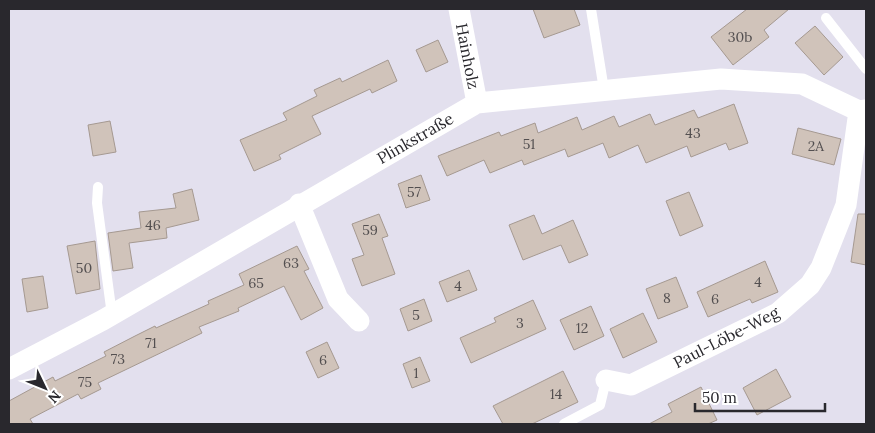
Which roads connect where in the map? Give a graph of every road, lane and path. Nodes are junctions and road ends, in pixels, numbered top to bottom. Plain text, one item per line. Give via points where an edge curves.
1 (459, 9) edge
2 (591, 9) edge
3 (826, 18) dead end
4 (866, 69) edge
5 (604, 90) junction
6 (477, 103) junction
7 (863, 111) edge
8 (98, 187) dead end
9 (299, 204) junction
10 (112, 315) junction
11 (359, 321) dead end
12 (9, 369) edge
13 (606, 380) joint
14 (564, 424) edge

1 - 6 street, Hainholz
2 - 5 lane
3 - 4 lane
5 - 6 street, Plinkstraße
5 - 7 street, Plinkstraße via 720,79 802,84
6 - 9 street, Plinkstraße
7 - 13 street, Paul-Löbe-Weg via 846,205 822,268 810,285 778,313 631,385
8 - 10 lane via 97,204
9 - 10 street, Plinkstraße
9 - 11 street via 338,299
10 - 12 street, Plinkstraße
13 - 14 lane via 600,405

